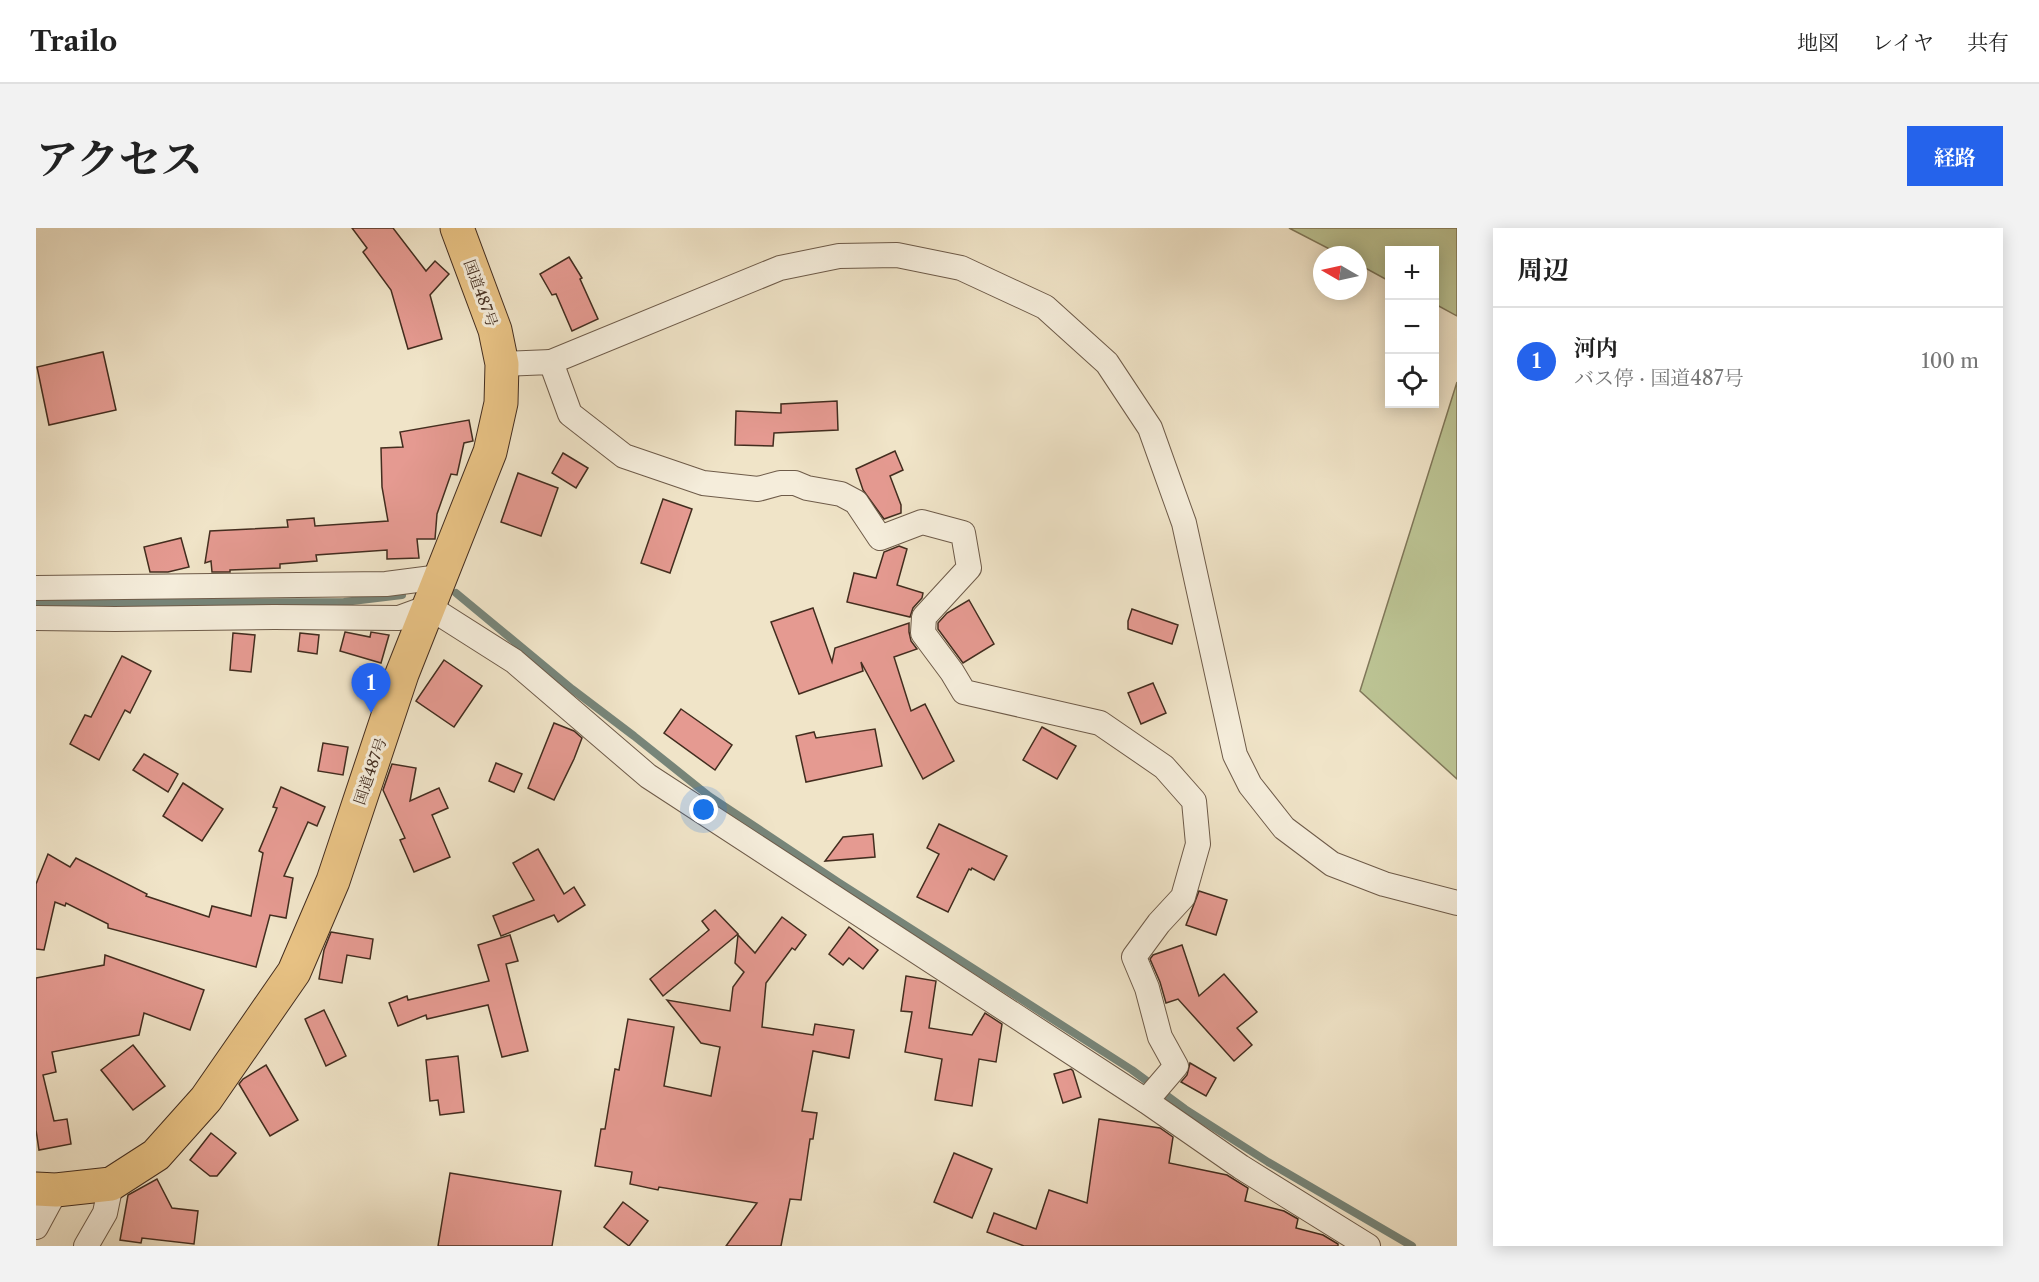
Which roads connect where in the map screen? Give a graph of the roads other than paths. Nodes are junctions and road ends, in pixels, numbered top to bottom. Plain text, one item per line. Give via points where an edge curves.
1 (457, 228) edge
2 (551, 362) junction
3 (502, 364) junction
4 (440, 577) junction
5 (36, 588) edge
6 (429, 607) junction
7 (36, 618) edge
8 (1457, 903) edge
9 (1146, 1101) junction
10 (111, 1184) junction
11 (46, 1190) edge
12 (36, 1227) edge
13 (86, 1246) edge
14 (1368, 1246) edge

1 - 3 highway, 国道487号 via 495,330
2 - 3 street
2 - 8 street via 780,268 839,256 897,255 961,268 1046,307 1107,363 1150,428 1184,523 1235,755 1250,785 1284,828 1332,864 1384,884
2 - 9 street via 570,414 624,456 703,483 758,489 795,483 841,494 856,502 880,538 922,522 963,533 969,568 924,618 923,633 964,692 1100,723 1164,767 1194,801 1198,844 1183,897 1134,957 1160,1037 1176,1066
3 - 4 highway, 国道487号 via 501,403 490,452
4 - 5 street via 386,584
4 - 6 highway, 国道487号
6 - 7 street via 399,618
6 - 9 street via 514,661 648,776
6 - 10 highway, 国道487号 via 402,674 333,881 294,972 206,1099 156,1155
9 - 14 street via 1241,1167
10 - 11 highway, 国道487号
10 - 13 street via 105,1213
11 - 12 street

